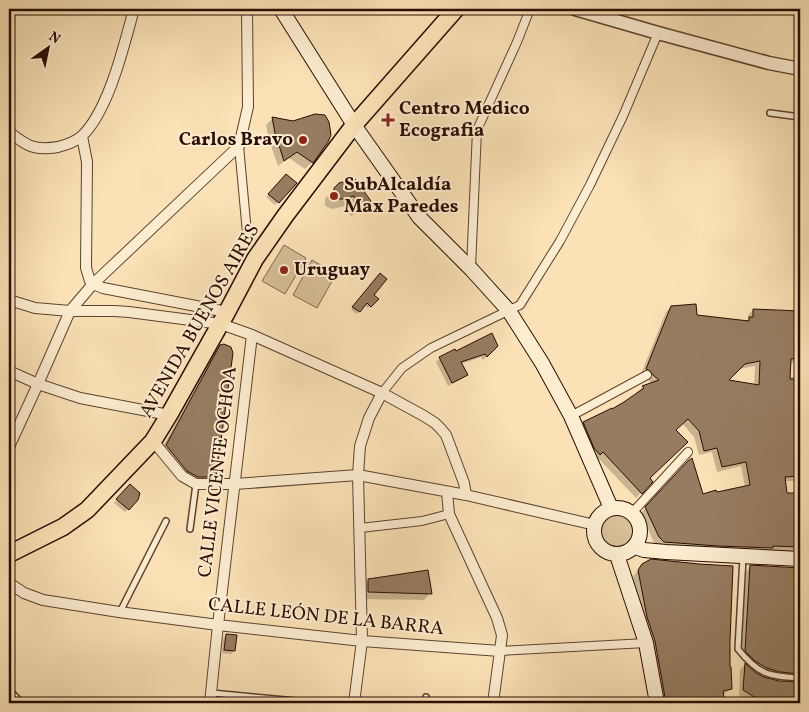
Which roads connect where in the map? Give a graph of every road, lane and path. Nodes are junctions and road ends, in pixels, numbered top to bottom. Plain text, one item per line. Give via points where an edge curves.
1 (134, 9) edge
2 (247, 9) edge
3 (281, 9) edge
4 (456, 9) edge
5 (530, 9) edge
6 (575, 9) edge
7 (658, 33) junction
8 (800, 70) edge
9 (770, 113) dead end
10 (800, 117) edge
11 (354, 125) junction
12 (9, 132) edge
13 (82, 136) junction
14 (239, 146) junction
15 (247, 233) dead end
16 (471, 269) junction
17 (93, 284) junction
18 (9, 300) edge
19 (70, 311) junction
20 (509, 311) junction
21 (224, 318) junction
22 (252, 335) junction
23 (9, 370) edge
24 (647, 375) dead end
25 (38, 384) junction
26 (382, 393) junction
27 (169, 415) junction
28 (571, 416) junction
29 (152, 441) junction
30 (9, 447) edge
31 (688, 452) dead end
32 (358, 474) junction
33 (196, 484) junction
34 (235, 484) junction
35 (448, 492) junction
36 (466, 495) junction
37 (612, 508) junction
38 (632, 513) junction
39 (449, 514) junction
40 (166, 521) dead end
41 (595, 525) junction
42 (360, 528) junction
43 (190, 529) dead end
44 (635, 547) junction
45 (9, 554) edge
46 (617, 555) junction
47 (743, 557) junction
48 (800, 559) edge
49 (9, 583) edge
50 (119, 612) junction
51 (218, 625) junction
52 (362, 640) junction
53 (646, 643) junction
54 (500, 651) junction
55 (800, 678) edge
56 (9, 695) edge
57 (426, 697) dead end
58 (211, 698) edge
59 (17, 703) edge
60 (317, 703) edge
61 (354, 703) edge
62 (425, 703) edge
63 (493, 703) edge
64 (657, 703) edge

1 - 13 street via 113,78 100,109
2 - 14 street via 248,107
3 - 11 main road
4 - 11 main road, AVENIDA BUENOS AIRES
5 - 16 street via 478,130
6 - 7 street
7 - 8 street
7 - 20 street via 586,193 520,305
9 - 10 lane
11 - 16 main road via 419,217
11 - 21 main road, AVENIDA BUENOS AIRES via 255,259
12 - 13 street via 27,145 45,149 69,144
13 - 17 street via 87,162 86,268
14 - 15 street
14 - 17 street
16 - 20 main road
17 - 19 street
17 - 21 street
18 - 19 street via 35,308
19 - 21 street
19 - 25 street
20 - 26 street via 432,348 402,368
20 - 28 main road
21 - 22 street
21 - 27 main road, AVENIDA BUENOS AIRES
22 - 26 street
22 - 34 street, CALLE VICENTE OCHOA
23 - 25 street
24 - 28 street
25 - 27 street via 80,398
25 - 30 street
26 - 32 street via 368,418 360,446
26 - 36 street via 435,423 446,435
27 - 29 main road, AVENIDA BUENOS AIRES
28 - 37 main road
29 - 33 street via 182,476
29 - 45 main road, AVENIDA BUENOS AIRES via 86,510 63,527
31 - 38 street
32 - 34 street
32 - 35 street
32 - 42 street
33 - 34 street
33 - 43 lane
34 - 51 street, CALLE VICENTE OCHOA
35 - 36 street
35 - 39 street
36 - 41 street
37 - 38 main road
37 - 41 main road via 598,517
38 - 44 main road via 641,529
39 - 42 street via 422,521
39 - 54 street via 497,618 502,635
40 - 50 lane
41 - 46 main road via 596,542 605,551
42 - 52 street
44 - 46 main road
44 - 47 main road via 660,552
46 - 53 main road
47 - 48 main road
47 - 55 lane via 738,649 760,671 773,676
49 - 50 street, CALLE LEÓN DE LA BARRA via 43,600
50 - 51 street, CALLE LEÓN DE LA BARRA
51 - 52 street, CALLE LEÓN DE LA BARRA
51 - 58 street, CALLE VICENTE OCHOA
52 - 54 street, CALLE LEÓN DE LA BARRA
52 - 61 street
53 - 54 street, CALLE LEÓN DE LA BARRA
53 - 64 main road
54 - 63 street
56 - 59 street
57 - 62 lane
58 - 60 lane

